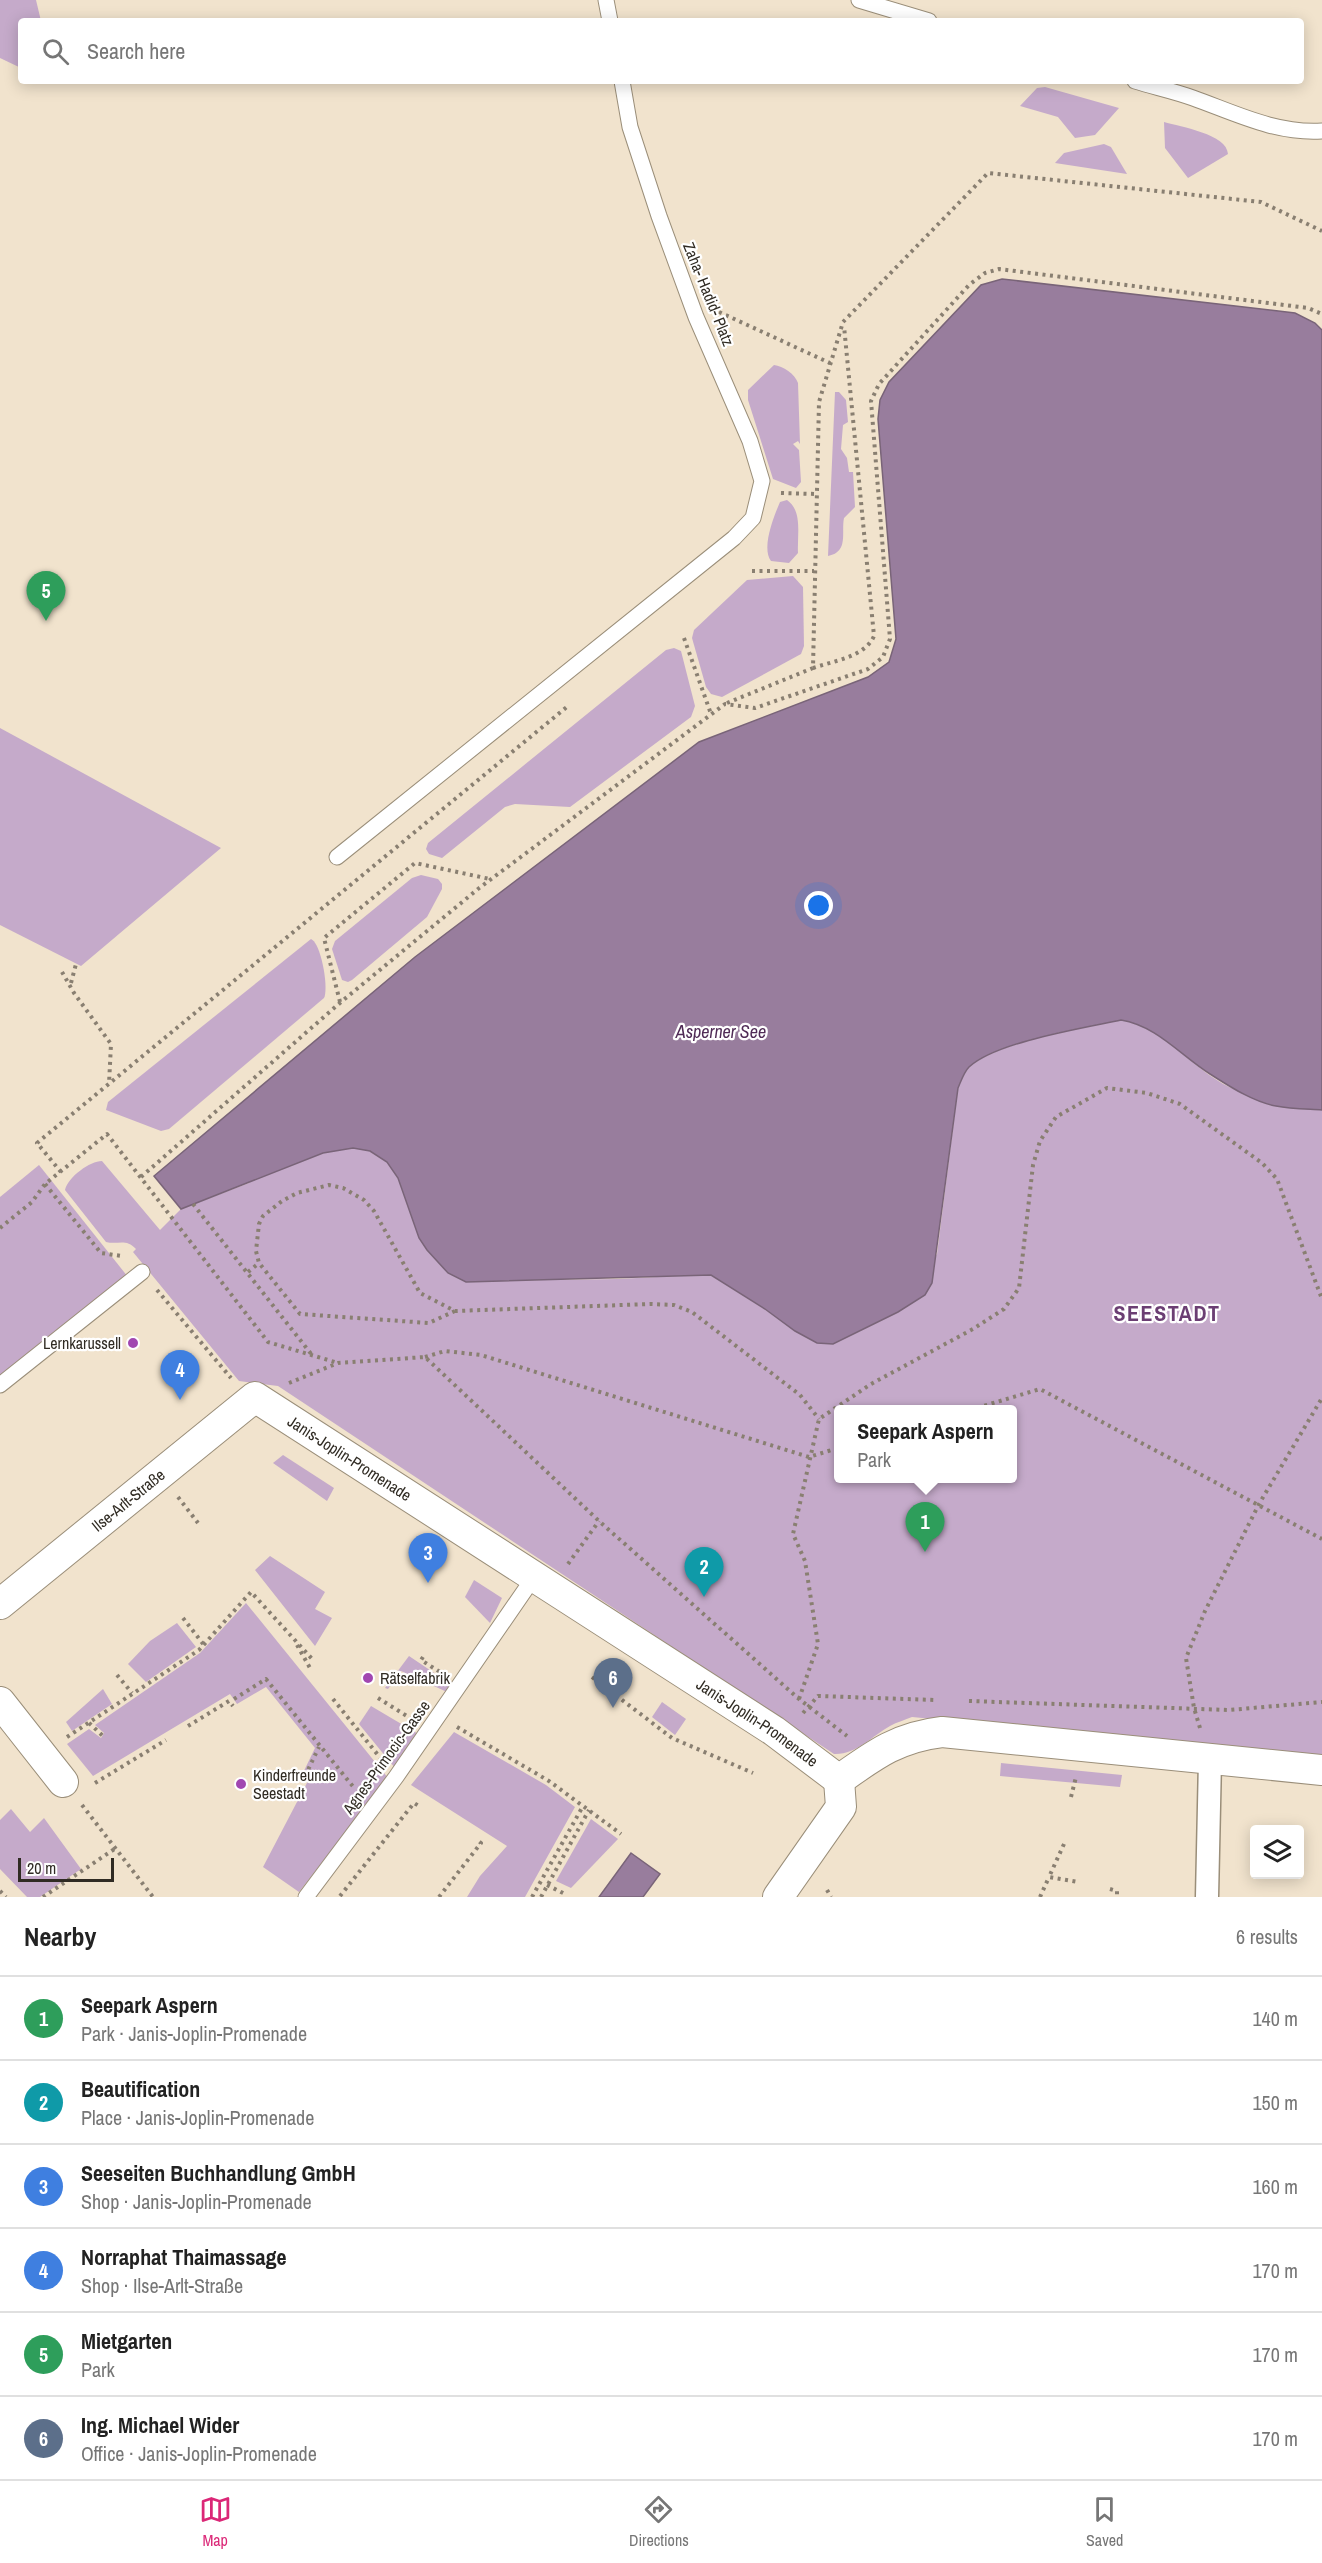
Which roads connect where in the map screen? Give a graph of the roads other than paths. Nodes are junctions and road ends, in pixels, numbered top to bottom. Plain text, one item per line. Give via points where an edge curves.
1 (606, 0) edge
2 (859, 0) edge
3 (609, 18) edge
4 (919, 18) edge
5 (623, 84) edge
6 (1145, 84) edge
7 (1322, 130) edge
8 (337, 857) dead end
9 (147, 1277) road end
10 (0, 1386) edge
11 (246, 1390) joint
12 (534, 1577) junction
13 (0, 1604) edge
14 (0, 1702) edge
15 (1210, 1760) junction
16 (1322, 1770) edge
17 (839, 1779) junction
18 (63, 1782) road end
19 (306, 1897) edge
20 (778, 1897) edge
21 (1207, 1897) edge

1 - 3 lane
2 - 4 lane
5 - 8 lane, Zaha- Hadid- Platz via 630,127 659,216 696,317 750,441 762,481 753,518 725,545
6 - 7 lane via 1275,128
9 - 10 lane
11 - 12 street, Janis-Joplin-Promenade
11 - 13 street, Ilse-Arlt-Straße
12 - 17 street, Janis-Joplin-Promenade via 774,1731
12 - 19 lane, Agnes-Primocic-Gasse via 396,1777
14 - 18 street
15 - 16 street
15 - 17 street via 942,1732 915,1735
15 - 21 street
17 - 20 street via 841,1807

